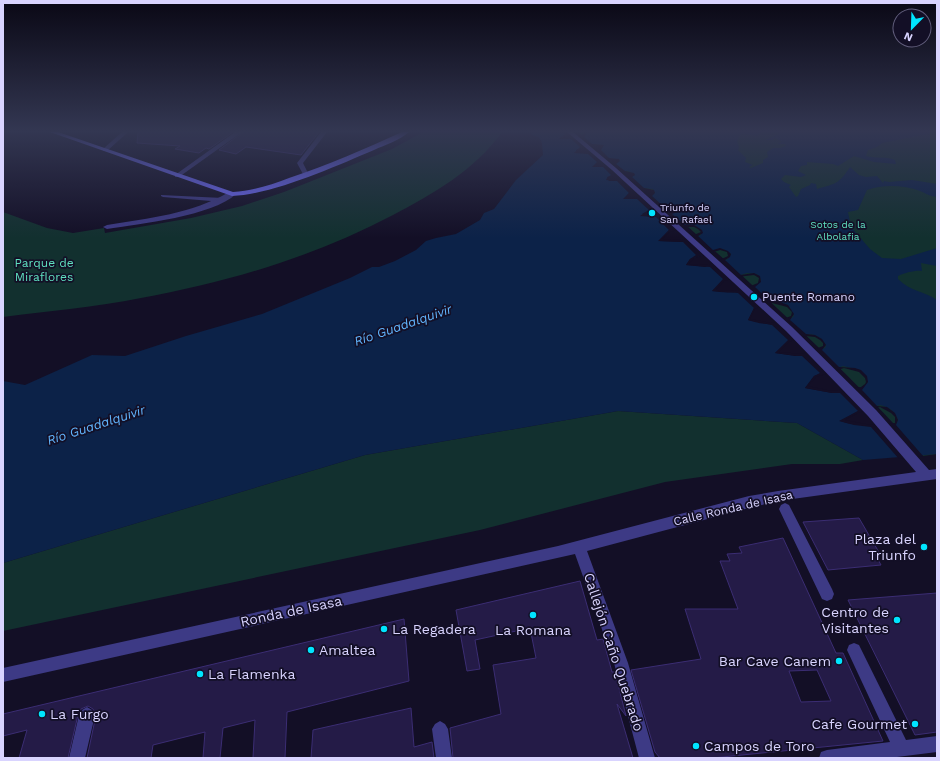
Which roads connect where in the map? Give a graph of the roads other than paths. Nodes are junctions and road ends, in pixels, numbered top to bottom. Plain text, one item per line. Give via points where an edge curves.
1 (153, 168) edge
2 (189, 168) edge
3 (302, 168) edge
4 (326, 168) edge
5 (611, 168) edge
6 (306, 175) junction
7 (177, 176) junction
8 (232, 194) junction
9 (163, 196) dead end
10 (223, 200) junction
11 (107, 227) dead end
12 (931, 474) edge
13 (785, 509) dead end
14 (579, 547) junction
15 (827, 594) dead end
16 (854, 650) dead end
17 (3, 675) edge
18 (87, 715) dead end
19 (440, 729) dead end
20 (937, 744) edge
21 (902, 749) junction
22 (77, 758) edge
23 (444, 758) edge
24 (647, 758) edge
25 (826, 758) edge

1 - 7 street
2 - 7 street
3 - 6 street
4 - 6 street
5 - 12 street via 790,329 912,458
6 - 8 street via 246,194
7 - 8 street
8 - 10 street
9 - 10 lane
10 - 11 street via 176,215
12 - 14 street, Calle Ronda de Isasa via 749,502
13 - 15 street
14 - 17 street, Ronda de Isasa
14 - 24 street, Callejón Caño Quebrado via 621,663
16 - 21 street
18 - 22 street
19 - 23 street
20 - 21 street
21 - 25 street

